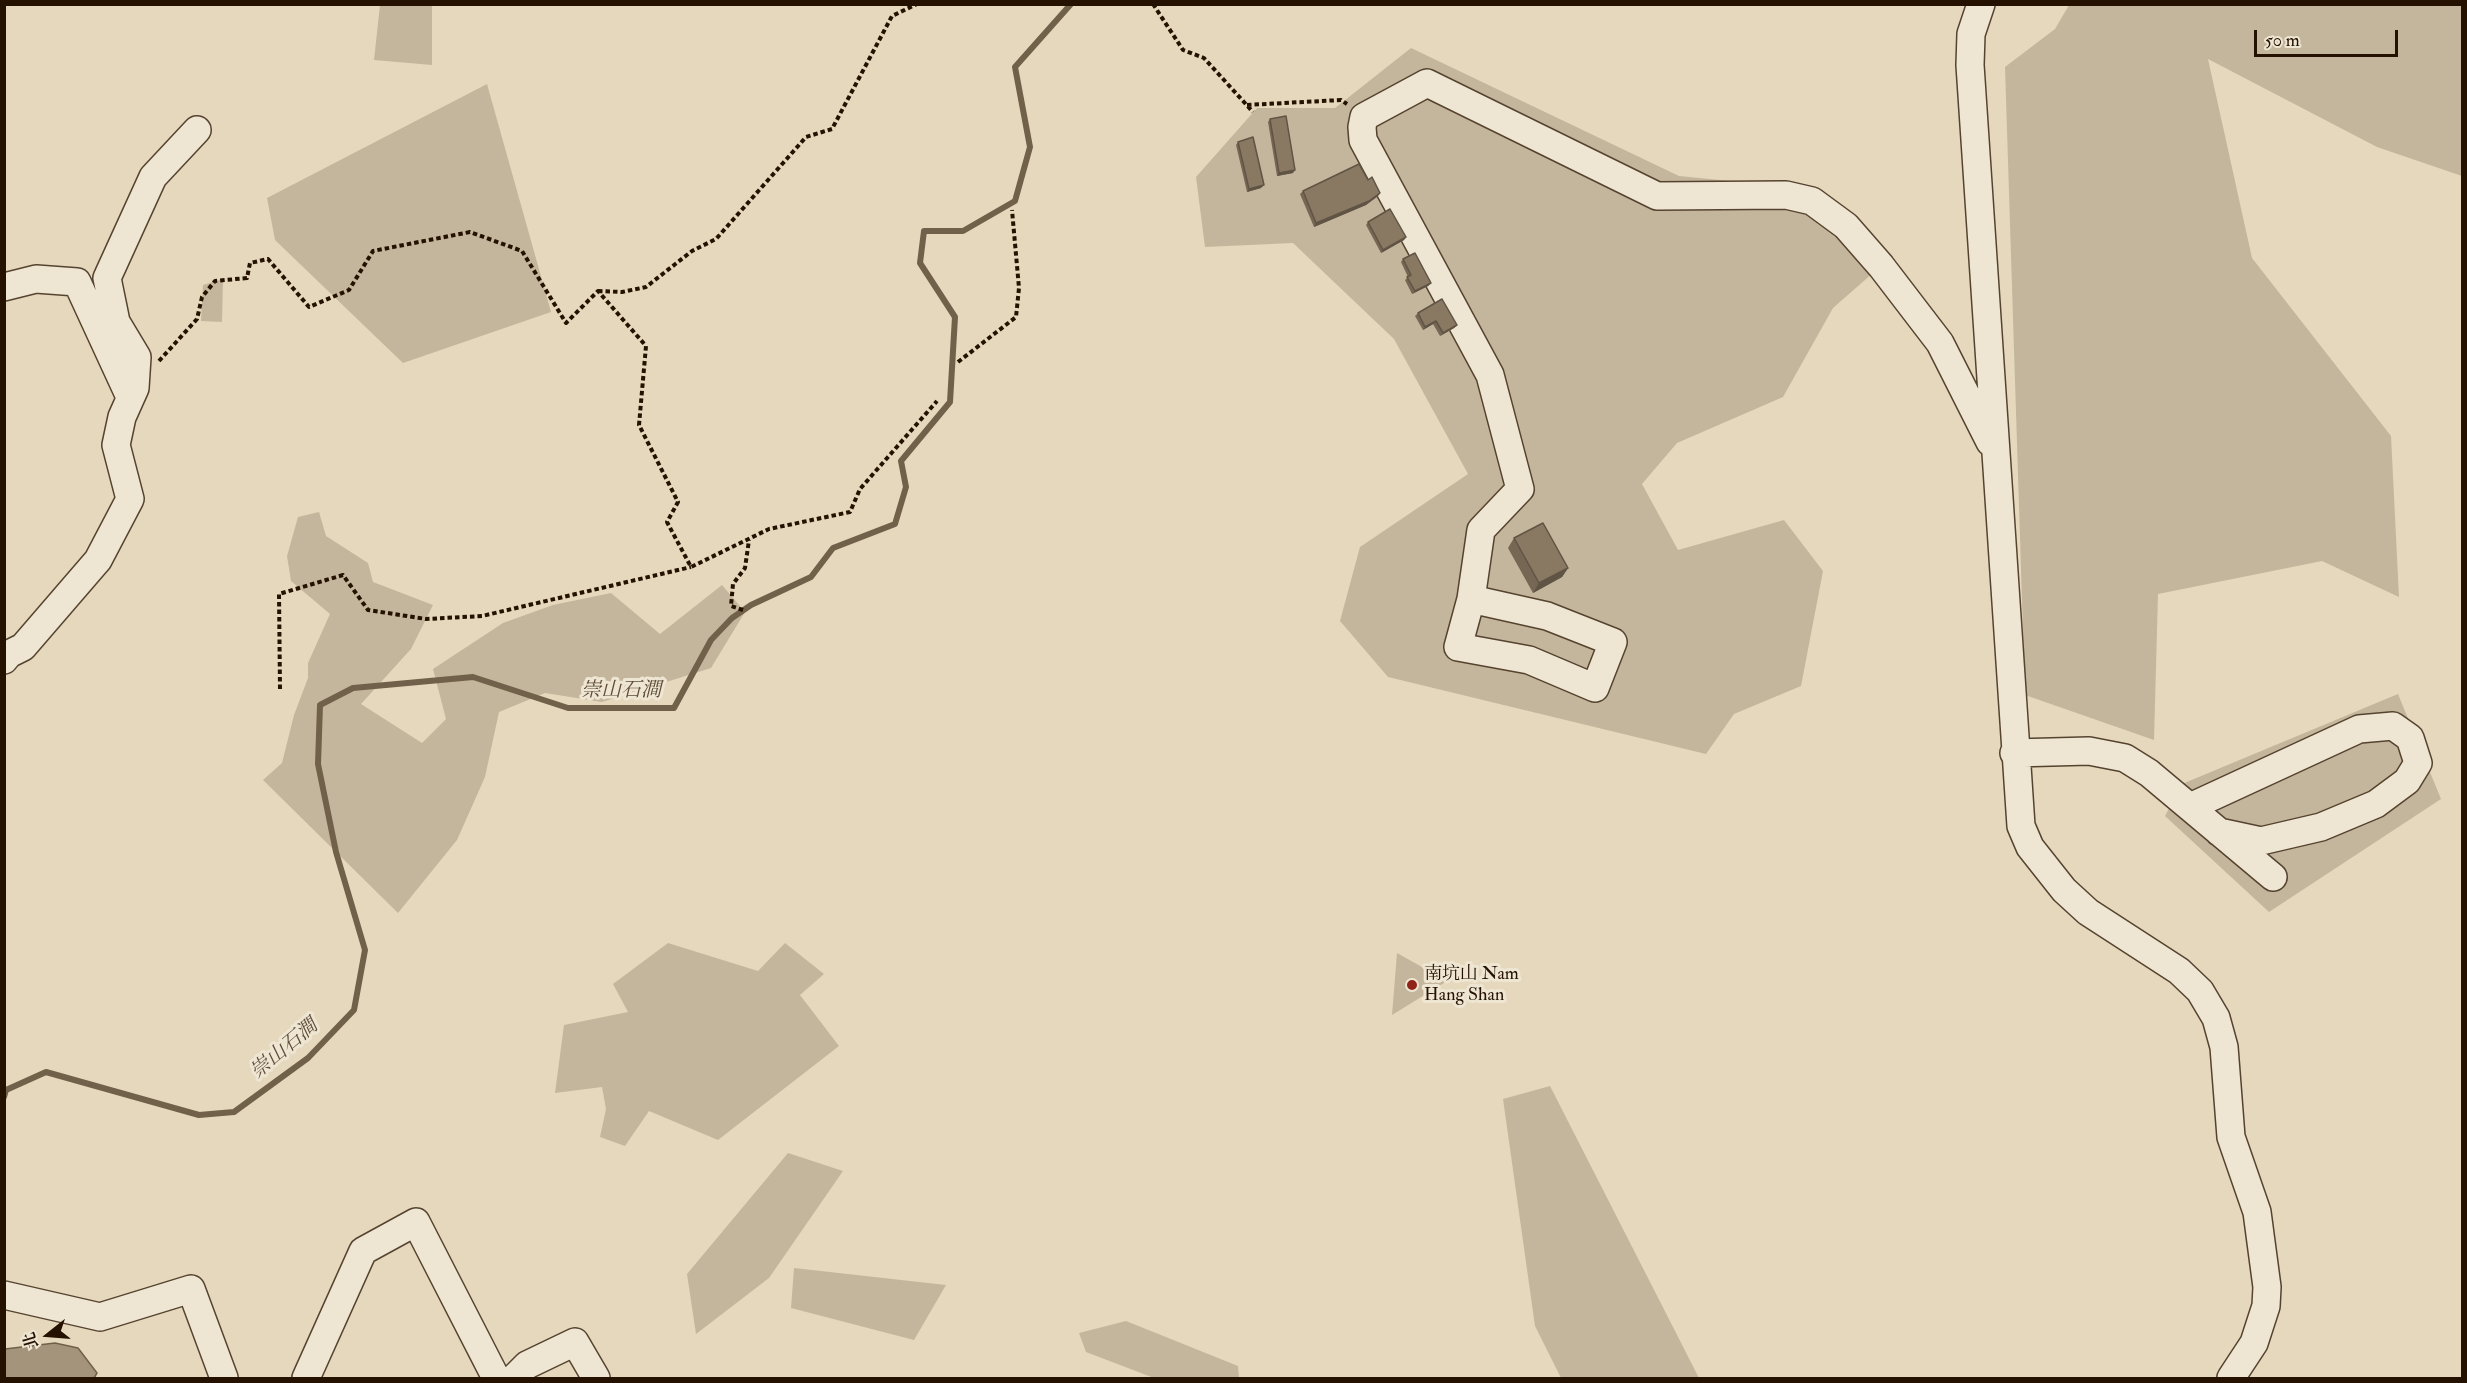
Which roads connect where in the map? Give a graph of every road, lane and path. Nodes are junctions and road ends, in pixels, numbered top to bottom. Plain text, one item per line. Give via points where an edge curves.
1 (916, 4) edge
2 (1153, 4) edge
3 (1981, 4) edge
4 (1246, 105) junction
5 (1253, 112) dead end
6 (1364, 117) junction
7 (196, 130) dead end
8 (1012, 210) dead end
9 (4, 287) edge
10 (598, 291) junction
11 (158, 362) dead end
12 (958, 362) dead end
13 (130, 397) junction
14 (937, 401) dead end
15 (1995, 453) junction
16 (749, 540) junction
17 (692, 567) junction
18 (1471, 599) junction
19 (743, 610) dead end
20 (6, 654) edge
21 (280, 688) dead end
22 (2014, 753) junction
23 (2190, 807) junction
24 (2219, 832) junction
25 (2273, 877) dead end
26 (4, 1295) edge
27 (224, 1378) edge
28 (306, 1378) edge
29 (496, 1378) edge
30 (514, 1378) edge
31 (596, 1378) edge
32 (2230, 1378) edge

1 - 10 path via 892,16 832,129 806,137 716,239 692,251 646,287
2 - 4 path via 1183,50 1204,58
3 - 15 street via 1971,34 1970,65
4 - 5 path
4 - 6 path via 1341,100
6 - 15 street via 1427,83 1656,196 1786,195 1812,201 1846,226 1940,342
6 - 18 street via 1363,140 1490,375 1520,489 1481,530
7 - 13 street via 153,177 107,278 116,322 136,357 135,388
8 - 12 path via 1019,288 1017,317
9 - 13 street via 36,279 77,282
10 - 11 path via 566,323 522,251 470,232 373,251 349,290 309,307 268,259 250,263 247,278 215,281 202,297 198,319
10 - 17 path via 646,346 639,425 678,502 667,522
13 - 20 street via 116,445 130,499 98,560 23,647
14 - 16 path via 860,489 850,512 769,529
15 - 22 street
16 - 17 path
16 - 19 path via 746,568 733,584 731,606
17 - 21 path via 482,616 426,620 368,610 343,575 332,578 279,594
18 - 18 street via 1547,616 1613,642 1595,688 1529,660 1458,647
22 - 23 street via 2089,751 2125,758 2149,772
22 - 32 street via 2020,826 2037,858 2088,912 2191,981 2209,1004 2221,1031 2231,1137 2257,1212 2267,1287 2266,1306 2254,1343
23 - 24 street
23 - 24 street via 2359,729 2392,726 2410,738 2418,763 2407,781 2376,804 2321,827 2261,840
24 - 25 street
26 - 27 street via 100,1317 191,1289
28 - 29 street via 363,1251 416,1222
30 - 31 street via 527,1365 575,1342

